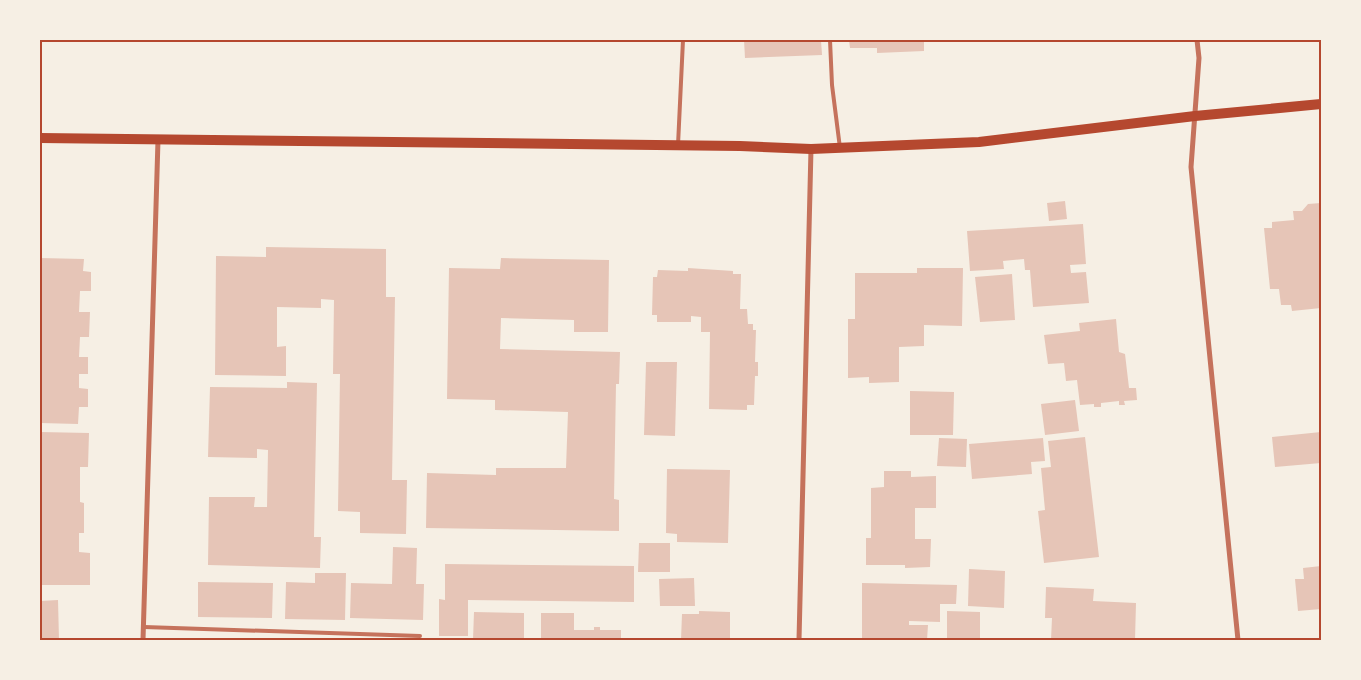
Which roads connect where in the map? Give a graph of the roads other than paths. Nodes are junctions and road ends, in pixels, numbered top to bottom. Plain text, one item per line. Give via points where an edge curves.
1 (682, 40) edge
2 (830, 40) edge
3 (1197, 40) edge
4 (1321, 104) edge
5 (1195, 116) junction
6 (40, 138) edge
7 (158, 140) junction
8 (678, 147) junction
9 (840, 148) junction
10 (811, 149) junction
11 (144, 628) junction
12 (420, 636) dead end
13 (143, 640) edge
14 (799, 640) edge
15 (1238, 640) edge

1 - 8 lane
2 - 9 lane
3 - 5 street
4 - 5 main road
5 - 9 main road via 978,142
5 - 15 street via 1191,167
6 - 7 main road
7 - 8 main road
7 - 11 street
8 - 10 main road
9 - 10 main road
10 - 14 street
11 - 12 lane
11 - 13 street

